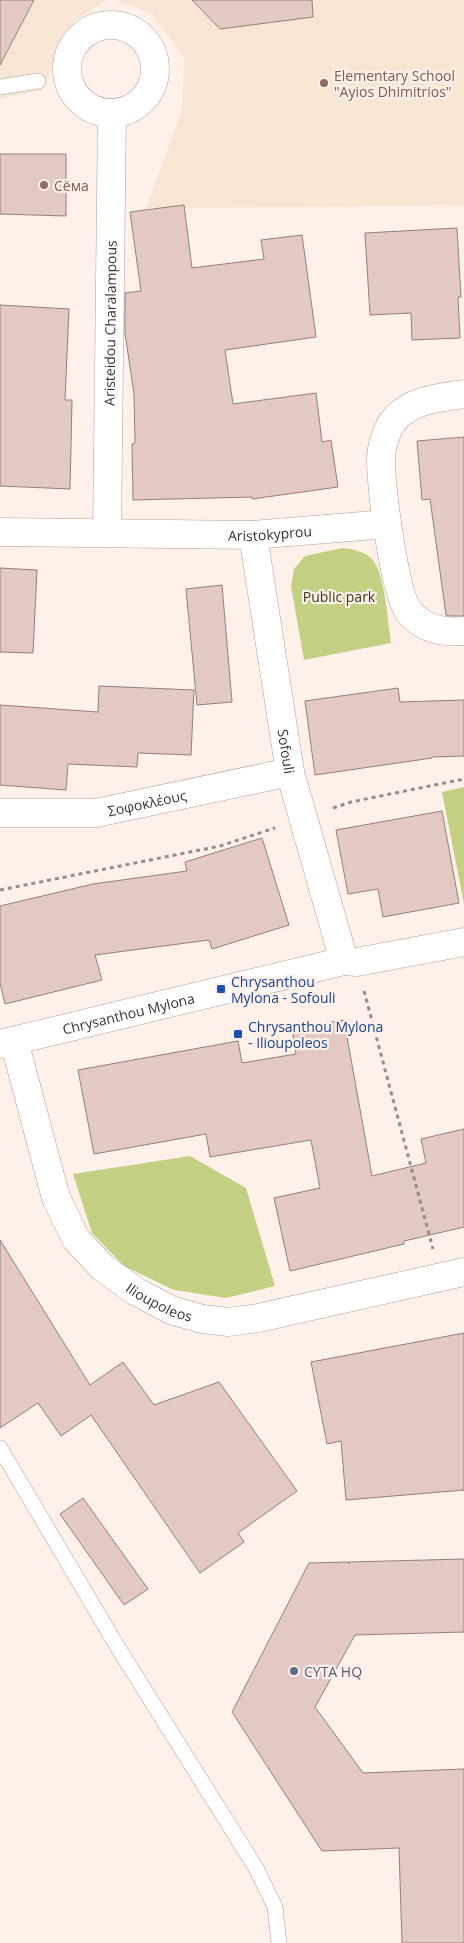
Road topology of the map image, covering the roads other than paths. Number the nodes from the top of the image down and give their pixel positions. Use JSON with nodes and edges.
{"nodes":[{"id":1,"x":38,"y":81,"type":"dead end"},
{"id":2,"x":0,"y":87,"type":"edge"},
{"id":3,"x":112,"y":113,"type":"dead end"},
{"id":4,"x":464,"y":394,"type":"edge"},
{"id":5,"x":387,"y":524,"type":"junction"},
{"id":6,"x":0,"y":532,"type":"edge"},
{"id":7,"x":106,"y":533,"type":"junction"},
{"id":8,"x":253,"y":534,"type":"junction"},
{"id":9,"x":464,"y":631,"type":"edge"},
{"id":10,"x":290,"y":772,"type":"junction"},
{"id":11,"x":0,"y":813,"type":"edge"},
{"id":12,"x":464,"y":942,"type":"edge"},
{"id":13,"x":350,"y":962,"type":"junction"},
{"id":14,"x":7,"y":1043,"type":"edge"},
{"id":15,"x":452,"y":1275,"type":"edge"},
{"id":16,"x":0,"y":1448,"type":"edge"},
{"id":17,"x":279,"y":1943,"type":"edge"}],
"edges":[{"from":1,"to":2,"type":"lane"},
{"from":3,"to":7,"type":"street","name":"Aristeidou Charalampous"},
{"from":4,"to":5,"type":"street"},
{"from":5,"to":8,"type":"street","name":"Aristokyprou"},
{"from":5,"to":9,"type":"street"},
{"from":6,"to":7,"type":"street","name":"Aristokyprou"},
{"from":7,"to":8,"type":"street","name":"Aristokyprou"},
{"from":8,"to":10,"type":"street","name":"Sofouli"},
{"from":10,"to":11,"type":"street","name":"Σοφοκλέους"},
{"from":10,"to":13,"type":"street","name":"Sofouli"},
{"from":12,"to":13,"type":"street","name":"Chrysanthou Mylona"},
{"from":13,"to":14,"type":"street","name":"Chrysanthou Mylona"},
{"from":14,"to":15,"type":"street","name":"Ilioupoleos"},
{"from":16,"to":17,"type":"lane"}]}
